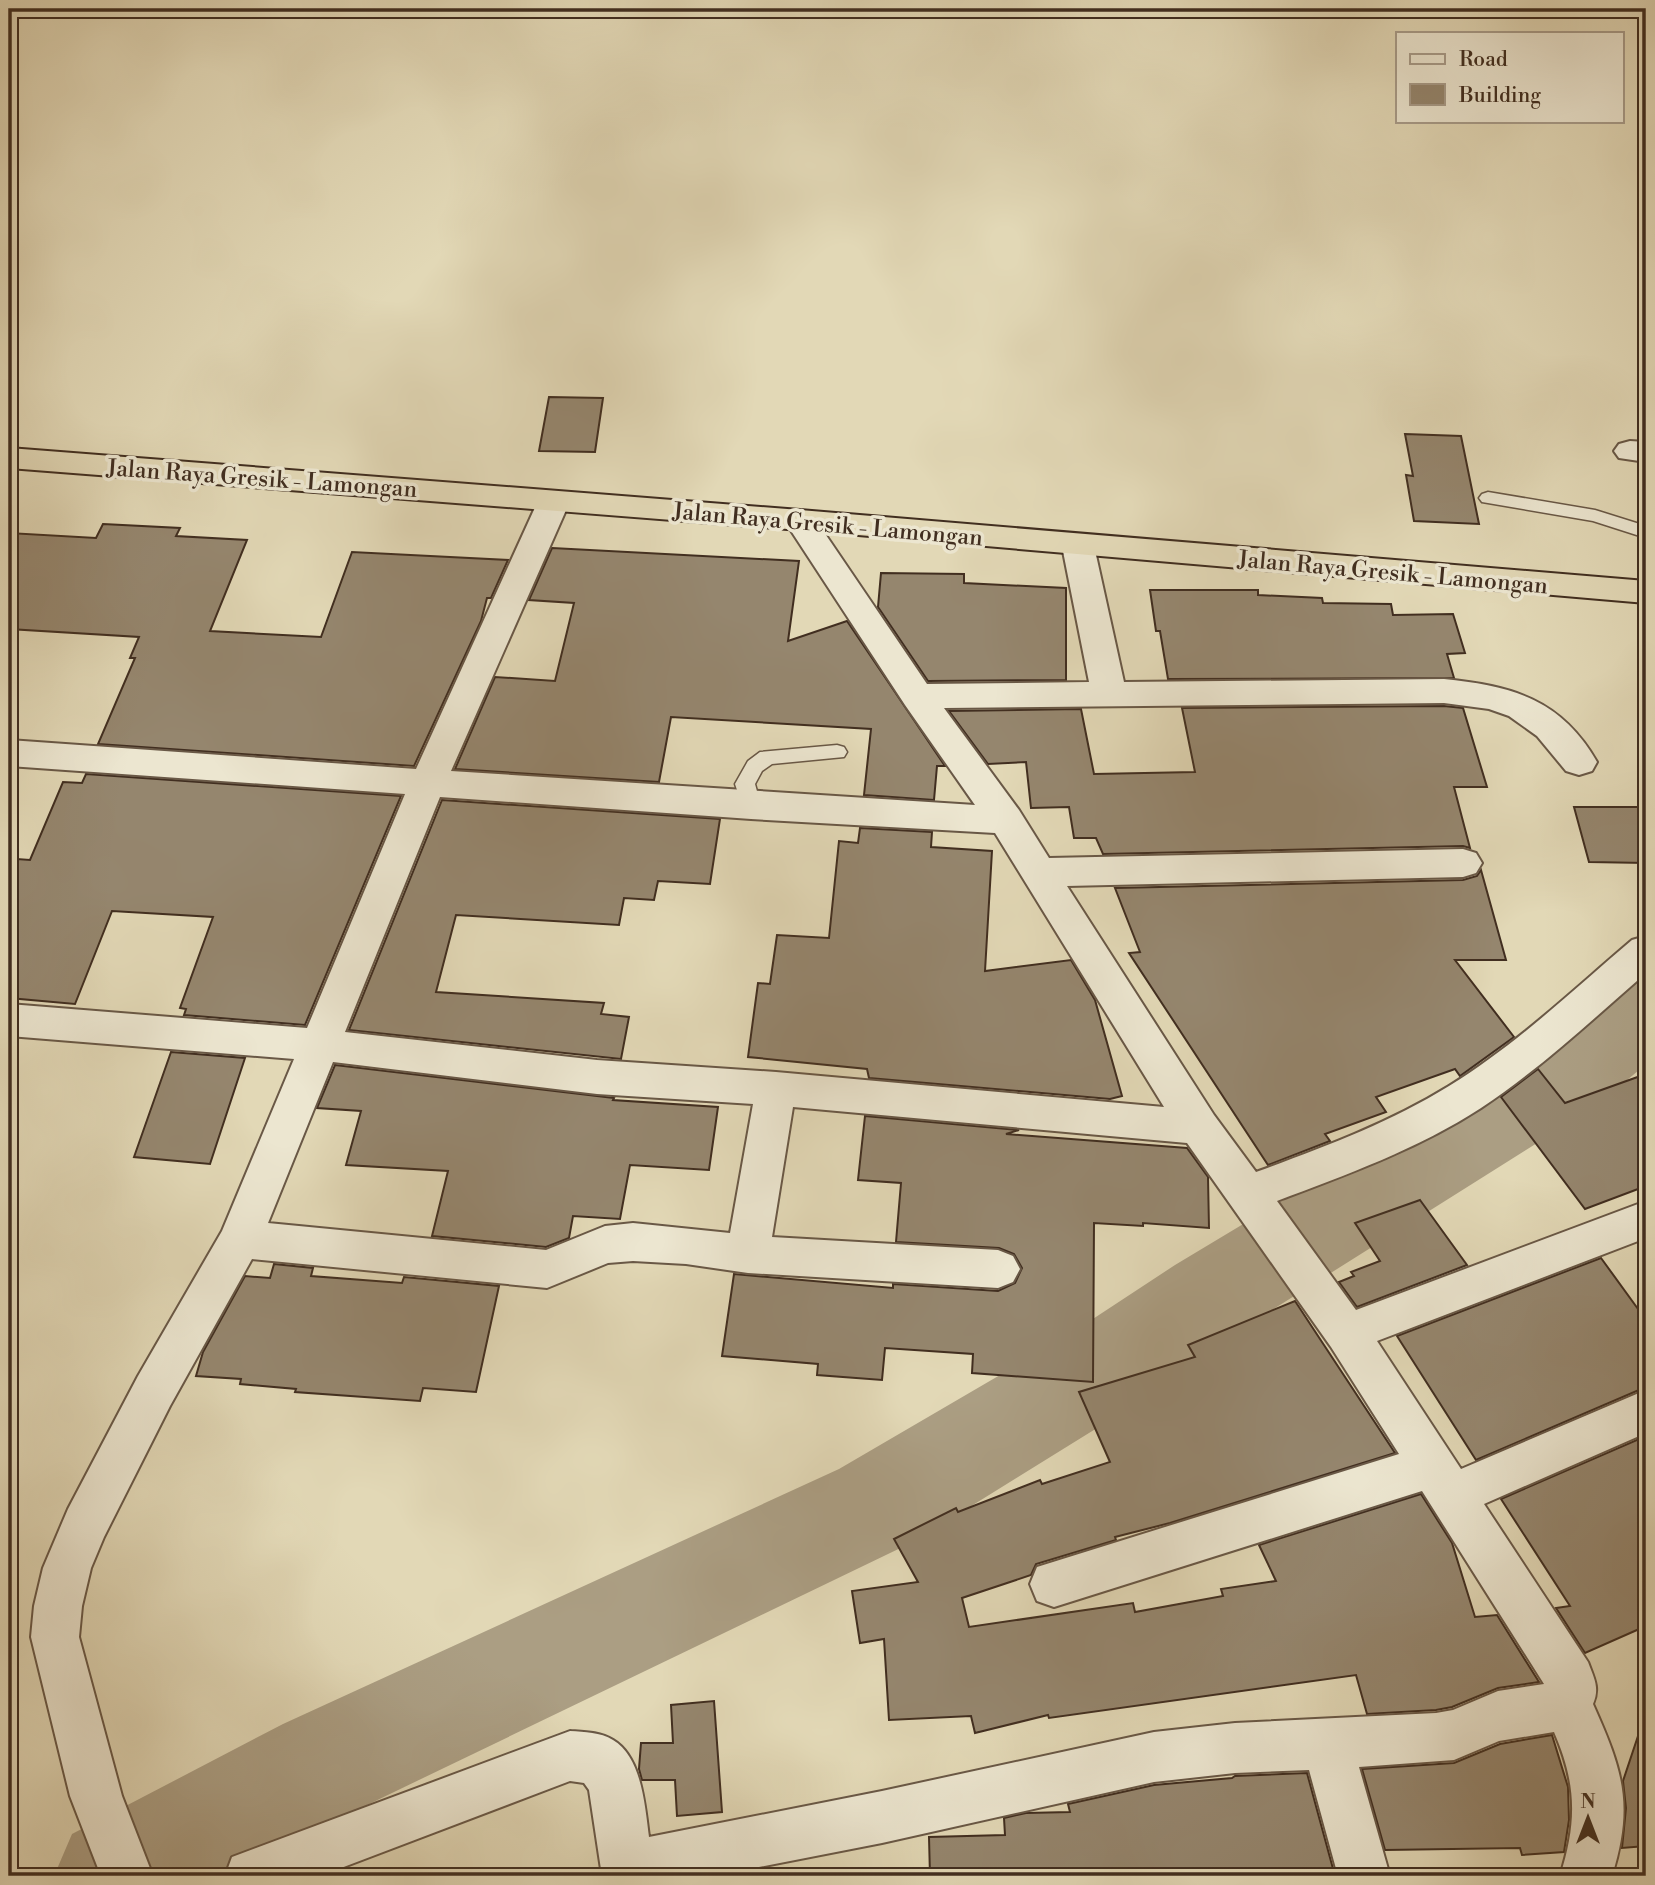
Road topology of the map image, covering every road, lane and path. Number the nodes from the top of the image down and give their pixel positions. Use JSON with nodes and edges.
{"nodes":[{"id":1,"x":9,"y":458,"type":"edge"},
{"id":2,"x":1488,"y":498,"type":"dead end"},
{"id":3,"x":554,"y":501,"type":"junction"},
{"id":4,"x":800,"y":520,"type":"junction"},
{"id":5,"x":1646,"y":533,"type":"edge"},
{"id":6,"x":1078,"y":546,"type":"junction"},
{"id":7,"x":1646,"y":592,"type":"edge"},
{"id":8,"x":1109,"y":693,"type":"junction"},
{"id":9,"x":917,"y":696,"type":"junction"},
{"id":10,"x":837,"y":752,"type":"dead end"},
{"id":11,"x":9,"y":753,"type":"edge"},
{"id":12,"x":1579,"y":762,"type":"dead end"},
{"id":13,"x":428,"y":783,"type":"junction"},
{"id":14,"x":751,"y":806,"type":"junction"},
{"id":15,"x":1006,"y":820,"type":"junction"},
{"id":16,"x":1463,"y":863,"type":"dead end"},
{"id":17,"x":1038,"y":872,"type":"junction"},
{"id":18,"x":1646,"y":951,"type":"edge"},
{"id":19,"x":9,"y":1020,"type":"edge"},
{"id":20,"x":322,"y":1045,"type":"junction"},
{"id":21,"x":776,"y":1089,"type":"junction"},
{"id":22,"x":1199,"y":1127,"type":"junction"},
{"id":23,"x":1256,"y":1206,"type":"junction"},
{"id":24,"x":1646,"y":1219,"type":"edge"},
{"id":25,"x":240,"y":1239,"type":"junction"},
{"id":26,"x":748,"y":1254,"type":"junction"},
{"id":27,"x":998,"y":1269,"type":"dead end"},
{"id":28,"x":1334,"y":1315,"type":"junction"},
{"id":29,"x":1646,"y":1411,"type":"edge"},
{"id":30,"x":1442,"y":1481,"type":"junction"},
{"id":31,"x":1054,"y":1584,"type":"dead end"},
{"id":32,"x":1567,"y":1703,"type":"junction"},
{"id":33,"x":1328,"y":1745,"type":"junction"},
{"id":34,"x":628,"y":1871,"type":"edge"},
{"id":35,"x":127,"y":1876,"type":"edge"},
{"id":36,"x":251,"y":1876,"type":"edge"},
{"id":37,"x":1364,"y":1876,"type":"edge"},
{"id":38,"x":1586,"y":1876,"type":"edge"}],
"edges":[{"from":1,"to":3,"type":"highway","name":"Jalan Raya Gresik - Lamongan"},
{"from":2,"to":5,"type":"lane"},
{"from":3,"to":4,"type":"highway","name":"Jalan Raya Gresik - Lamongan"},
{"from":3,"to":13,"type":"street"},
{"from":4,"to":6,"type":"highway","name":"Jalan Raya Gresik - Lamongan"},
{"from":4,"to":9,"type":"street"},
{"from":6,"to":7,"type":"highway","name":"Jalan Raya Gresik - Lamongan"},
{"from":6,"to":8,"type":"street"},
{"from":8,"to":9,"type":"street"},
{"from":8,"to":12,"type":"street"},
{"from":9,"to":15,"type":"street"},
{"from":10,"to":14,"type":"lane"},
{"from":11,"to":13,"type":"street"},
{"from":13,"to":14,"type":"street"},
{"from":13,"to":20,"type":"street"},
{"from":14,"to":15,"type":"street"},
{"from":15,"to":17,"type":"street"},
{"from":16,"to":17,"type":"street"},
{"from":17,"to":22,"type":"street"},
{"from":18,"to":23,"type":"street"},
{"from":19,"to":20,"type":"street"},
{"from":20,"to":21,"type":"street"},
{"from":20,"to":25,"type":"street"},
{"from":21,"to":22,"type":"street"},
{"from":21,"to":26,"type":"street"},
{"from":22,"to":23,"type":"street"},
{"from":23,"to":28,"type":"street"},
{"from":24,"to":28,"type":"street"},
{"from":25,"to":26,"type":"street"},
{"from":25,"to":35,"type":"street"},
{"from":26,"to":27,"type":"street"},
{"from":28,"to":30,"type":"street"},
{"from":29,"to":30,"type":"street"},
{"from":30,"to":31,"type":"street"},
{"from":30,"to":32,"type":"street"},
{"from":32,"to":33,"type":"street"},
{"from":32,"to":38,"type":"street"},
{"from":33,"to":34,"type":"street"},
{"from":33,"to":37,"type":"street"},
{"from":34,"to":36,"type":"street"}]}
